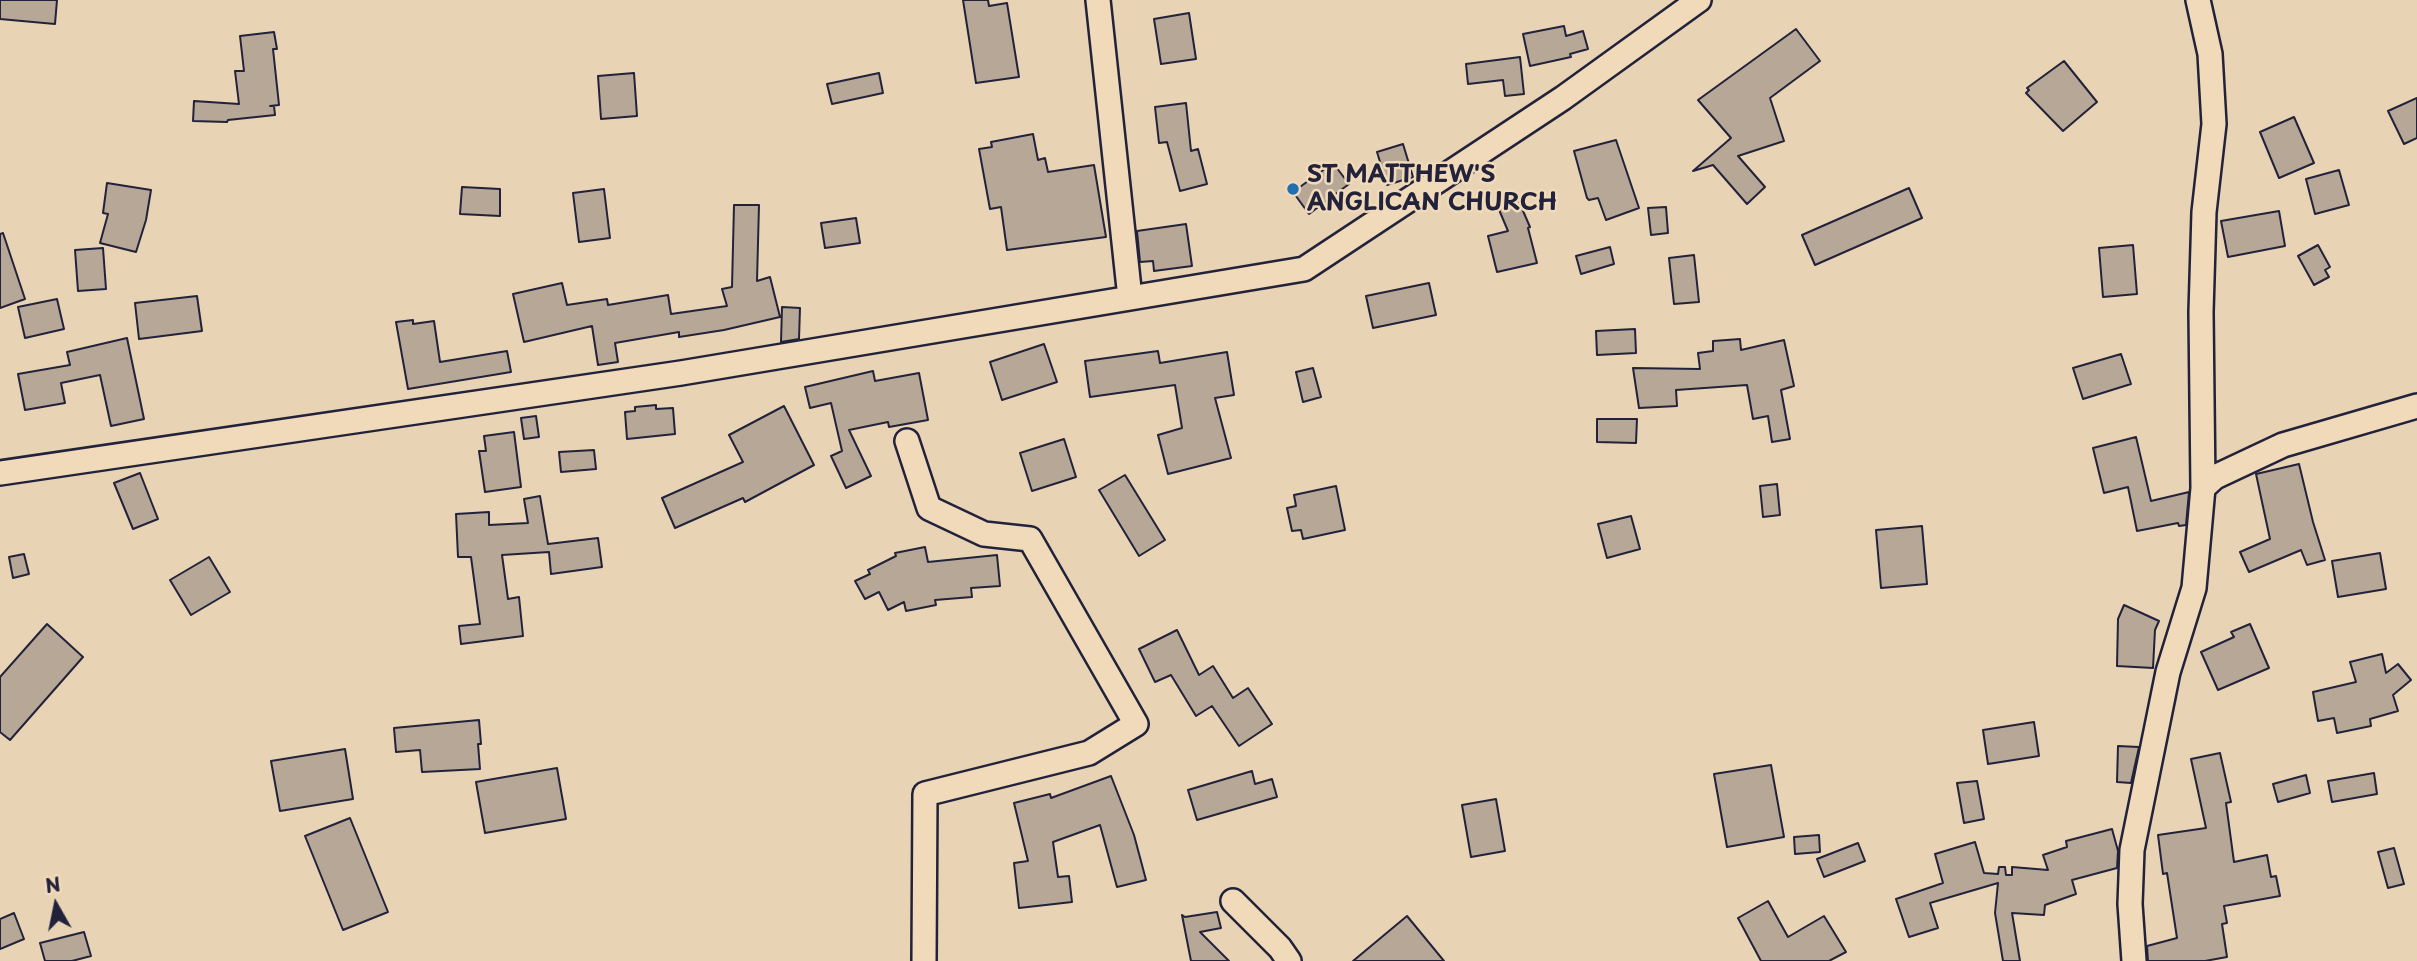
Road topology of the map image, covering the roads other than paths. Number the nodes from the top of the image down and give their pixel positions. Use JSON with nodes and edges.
{"nodes":[{"id":1,"x":1098,"y":0,"type":"edge"},
{"id":2,"x":1699,"y":0,"type":"edge"},
{"id":3,"x":2198,"y":0,"type":"edge"},
{"id":4,"x":1130,"y":298,"type":"junction"},
{"id":5,"x":2417,"y":406,"type":"edge"},
{"id":6,"x":907,"y":440,"type":"dead end"},
{"id":7,"x":0,"y":473,"type":"edge"},
{"id":8,"x":2203,"y":488,"type":"junction"},
{"id":9,"x":1233,"y":901,"type":"dead end"},
{"id":10,"x":925,"y":961,"type":"edge"},
{"id":11,"x":1289,"y":961,"type":"edge"},
{"id":12,"x":2134,"y":961,"type":"edge"}],
"edges":[{"from":1,"to":4,"type":"street"},
{"from":2,"to":4,"type":"street"},
{"from":3,"to":8,"type":"street"},
{"from":4,"to":7,"type":"street"},
{"from":5,"to":8,"type":"street"},
{"from":6,"to":10,"type":"street"},
{"from":8,"to":12,"type":"street"},
{"from":9,"to":11,"type":"street"}]}
